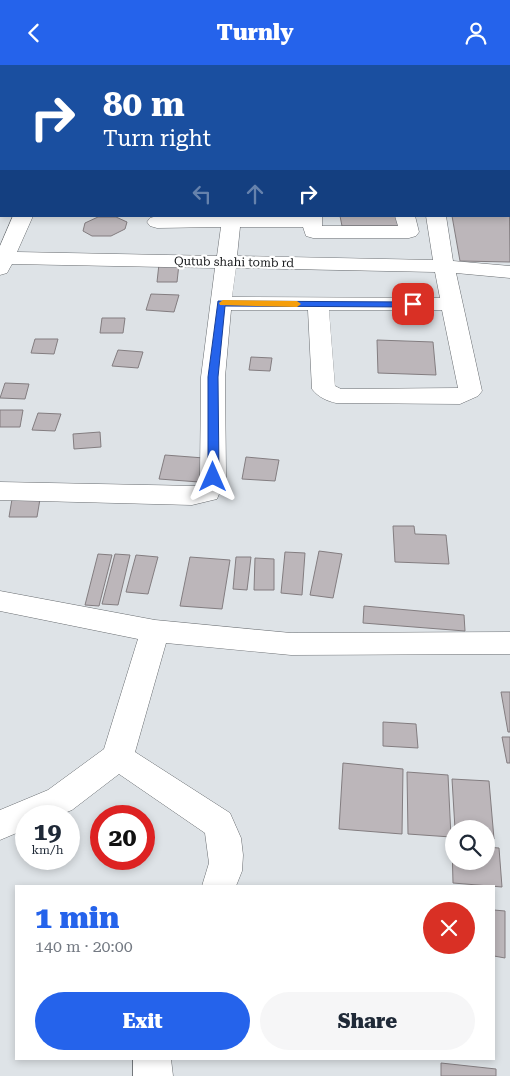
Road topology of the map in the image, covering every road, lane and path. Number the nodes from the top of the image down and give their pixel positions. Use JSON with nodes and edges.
{"nodes":[{"id":1,"x":23,"y":217,"type":"edge"},
{"id":2,"x":406,"y":217,"type":"edge"},
{"id":3,"x":423,"y":217,"type":"edge"},
{"id":4,"x":436,"y":217,"type":"edge"},
{"id":5,"x":231,"y":219,"type":"edge"},
{"id":6,"x":312,"y":219,"type":"edge"},
{"id":7,"x":157,"y":222,"type":"dead end"},
{"id":8,"x":224,"y":261,"type":"junction"},
{"id":9,"x":2,"y":264,"type":"edge"},
{"id":10,"x":435,"y":266,"type":"junction"},
{"id":11,"x":510,"y":272,"type":"edge"},
{"id":12,"x":221,"y":303,"type":"junction"},
{"id":13,"x":318,"y":304,"type":"junction"},
{"id":14,"x":451,"y":304,"type":"junction"},
{"id":15,"x":0,"y":491,"type":"edge"},
{"id":16,"x":0,"y":601,"type":"edge"},
{"id":17,"x":155,"y":631,"type":"junction"},
{"id":18,"x":510,"y":643,"type":"edge"},
{"id":19,"x":118,"y":757,"type":"junction"},
{"id":20,"x":0,"y":825,"type":"edge"},
{"id":21,"x":220,"y":885,"type":"edge"},
{"id":22,"x":152,"y":1060,"type":"edge"},
{"id":23,"x":153,"y":1076,"type":"edge"}],
"edges":[{"from":1,"to":9,"type":"street","name":"Qutub shahi tomb rd"},
{"from":2,"to":6,"type":"street"},
{"from":3,"to":10,"type":"street"},
{"from":4,"to":10,"type":"street"},
{"from":5,"to":6,"type":"street"},
{"from":5,"to":7,"type":"street"},
{"from":5,"to":8,"type":"street"},
{"from":8,"to":9,"type":"street","name":"Qutub shahi tomb rd"},
{"from":8,"to":10,"type":"street","name":"Qutub shahi tomb rd"},
{"from":8,"to":12,"type":"street"},
{"from":10,"to":11,"type":"street","name":"Qutub shahi tomb rd"},
{"from":10,"to":14,"type":"street"},
{"from":12,"to":13,"type":"street"},
{"from":12,"to":15,"type":"street"},
{"from":13,"to":14,"type":"street"},
{"from":13,"to":14,"type":"street"},
{"from":16,"to":17,"type":"street"},
{"from":17,"to":18,"type":"street"},
{"from":17,"to":19,"type":"street"},
{"from":19,"to":20,"type":"street"},
{"from":19,"to":21,"type":"street"},
{"from":22,"to":23,"type":"street"}]}
